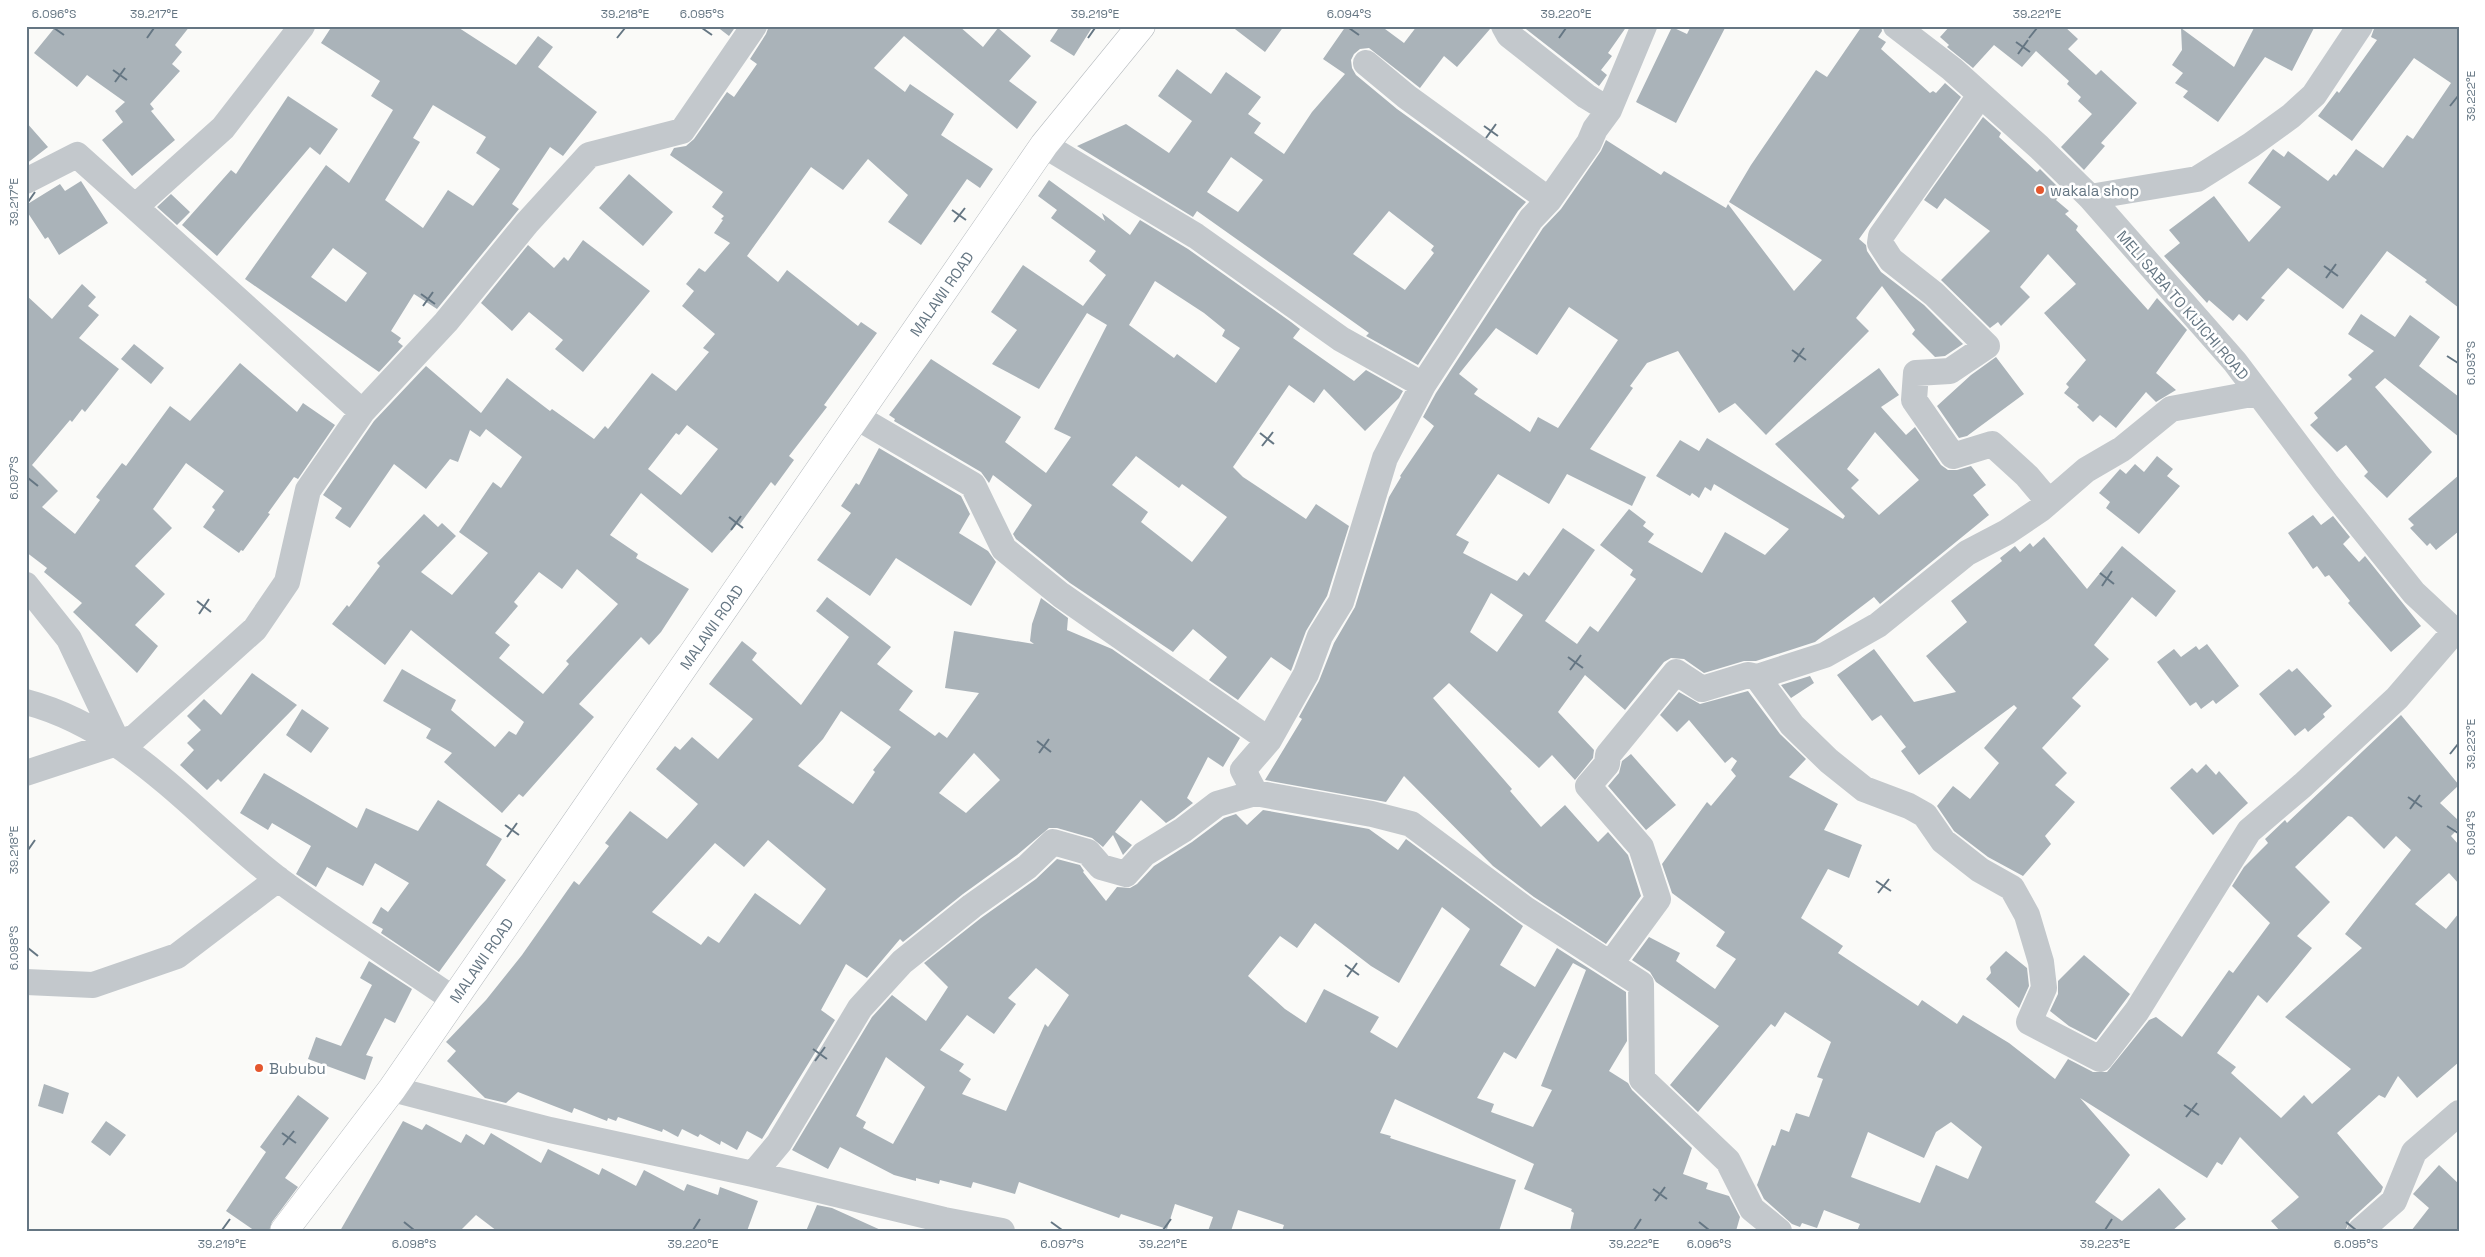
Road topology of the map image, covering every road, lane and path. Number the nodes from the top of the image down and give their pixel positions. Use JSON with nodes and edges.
{"nodes":[{"id":1,"x":302,"y":26,"type":"edge"},
{"id":2,"x":754,"y":26,"type":"edge"},
{"id":3,"x":1141,"y":26,"type":"edge"},
{"id":4,"x":1504,"y":26,"type":"edge"},
{"id":5,"x":1644,"y":26,"type":"edge"},
{"id":6,"x":1896,"y":26,"type":"edge"},
{"id":7,"x":2360,"y":26,"type":"edge"},
{"id":8,"x":1366,"y":64,"type":"dead end"},
{"id":9,"x":1983,"y":97,"type":"junction"},
{"id":10,"x":1609,"y":110,"type":"junction"},
{"id":11,"x":1044,"y":144,"type":"junction"},
{"id":12,"x":26,"y":182,"type":"edge"},
{"id":13,"x":2090,"y":197,"type":"junction"},
{"id":14,"x":1549,"y":200,"type":"junction"},
{"id":15,"x":135,"y":207,"type":"junction"},
{"id":16,"x":1423,"y":385,"type":"junction"},
{"id":17,"x":2257,"y":393,"type":"junction"},
{"id":18,"x":362,"y":412,"type":"junction"},
{"id":19,"x":855,"y":416,"type":"junction"},
{"id":20,"x":2049,"y":502,"type":"junction"},
{"id":21,"x":26,"y":585,"type":"edge"},
{"id":22,"x":2456,"y":634,"type":"edge"},
{"id":23,"x":1757,"y":678,"type":"junction"},
{"id":24,"x":26,"y":702,"type":"edge"},
{"id":25,"x":1269,"y":740,"type":"junction"},
{"id":26,"x":118,"y":743,"type":"junction"},
{"id":27,"x":26,"y":773,"type":"edge"},
{"id":28,"x":1255,"y":793,"type":"junction"},
{"id":29,"x":278,"y":878,"type":"junction"},
{"id":30,"x":1611,"y":963,"type":"junction"},
{"id":31,"x":26,"y":982,"type":"edge"},
{"id":32,"x":453,"y":999,"type":"junction"},
{"id":33,"x":392,"y":1089,"type":"junction"},
{"id":34,"x":2459,"y":1112,"type":"edge"},
{"id":35,"x":753,"y":1174,"type":"junction"},
{"id":36,"x":284,"y":1231,"type":"edge"},
{"id":37,"x":1002,"y":1231,"type":"edge"},
{"id":38,"x":1779,"y":1231,"type":"edge"},
{"id":39,"x":2360,"y":1231,"type":"edge"}],
"edges":[{"from":1,"to":15,"type":"street"},
{"from":2,"to":18,"type":"street"},
{"from":3,"to":11,"type":"main road","name":"MALAWI ROAD"},
{"from":4,"to":10,"type":"street"},
{"from":5,"to":10,"type":"street"},
{"from":6,"to":9,"type":"street","name":"MELI SABA TO KIJICHI ROAD"},
{"from":7,"to":13,"type":"street"},
{"from":8,"to":14,"type":"street"},
{"from":9,"to":13,"type":"street","name":"MELI SABA TO KIJICHI ROAD"},
{"from":9,"to":20,"type":"street"},
{"from":10,"to":14,"type":"street"},
{"from":11,"to":16,"type":"street"},
{"from":11,"to":19,"type":"main road","name":"MALAWI ROAD"},
{"from":12,"to":15,"type":"street"},
{"from":13,"to":17,"type":"street","name":"MELI SABA TO KIJICHI ROAD"},
{"from":14,"to":16,"type":"street"},
{"from":15,"to":18,"type":"street"},
{"from":16,"to":25,"type":"street"},
{"from":17,"to":20,"type":"street"},
{"from":17,"to":22,"type":"street","name":"MELI SABA TO KIJICHI ROAD"},
{"from":18,"to":26,"type":"street"},
{"from":19,"to":25,"type":"street"},
{"from":19,"to":32,"type":"main road","name":"MALAWI ROAD"},
{"from":20,"to":23,"type":"street"},
{"from":21,"to":26,"type":"street"},
{"from":22,"to":23,"type":"street"},
{"from":23,"to":30,"type":"street"},
{"from":24,"to":26,"type":"street"},
{"from":25,"to":28,"type":"street"},
{"from":26,"to":27,"type":"street"},
{"from":26,"to":29,"type":"street"},
{"from":28,"to":30,"type":"street"},
{"from":28,"to":35,"type":"street"},
{"from":29,"to":31,"type":"street"},
{"from":29,"to":32,"type":"street"},
{"from":30,"to":38,"type":"street"},
{"from":32,"to":33,"type":"main road","name":"MALAWI ROAD"},
{"from":33,"to":35,"type":"street"},
{"from":33,"to":36,"type":"main road","name":"MALAWI ROAD"},
{"from":34,"to":39,"type":"street"},
{"from":35,"to":37,"type":"street"}]}
